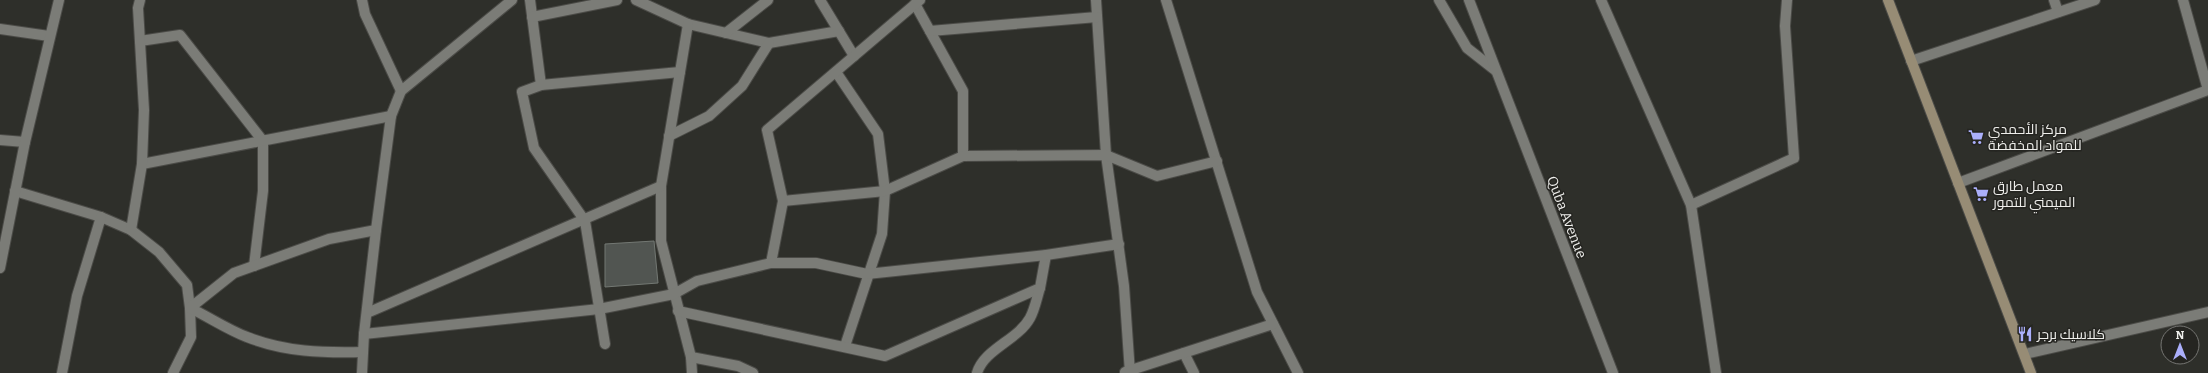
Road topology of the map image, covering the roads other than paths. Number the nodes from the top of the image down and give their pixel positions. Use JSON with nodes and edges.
{"nodes":[{"id":1,"x":59,"y":0,"type":"edge"},
{"id":2,"x":140,"y":0,"type":"edge"},
{"id":3,"x":362,"y":0,"type":"edge"},
{"id":4,"x":512,"y":0,"type":"edge"},
{"id":5,"x":530,"y":0,"type":"edge"},
{"id":6,"x":617,"y":0,"type":"edge"},
{"id":7,"x":636,"y":0,"type":"edge"},
{"id":8,"x":768,"y":0,"type":"edge"},
{"id":9,"x":820,"y":0,"type":"edge"},
{"id":10,"x":1096,"y":0,"type":"edge"},
{"id":11,"x":1166,"y":0,"type":"edge"},
{"id":12,"x":1439,"y":0,"type":"edge"},
{"id":13,"x":1469,"y":0,"type":"edge"},
{"id":14,"x":1601,"y":0,"type":"edge"},
{"id":15,"x":1787,"y":0,"type":"edge"},
{"id":16,"x":1888,"y":0,"type":"edge"},
{"id":17,"x":2054,"y":0,"type":"edge"},
{"id":18,"x":2095,"y":0,"type":"edge"},
{"id":19,"x":2183,"y":0,"type":"edge"},
{"id":20,"x":918,"y":2,"type":"edge"},
{"id":21,"x":2058,"y":12,"type":"junction"},
{"id":22,"x":532,"y":17,"type":"junction"},
{"id":23,"x":1097,"y":17,"type":"junction"},
{"id":24,"x":688,"y":24,"type":"junction"},
{"id":25,"x":0,"y":29,"type":"edge"},
{"id":26,"x":839,"y":31,"type":"junction"},
{"id":27,"x":930,"y":31,"type":"junction"},
{"id":28,"x":726,"y":33,"type":"junction"},
{"id":29,"x":49,"y":36,"type":"junction"},
{"id":30,"x":140,"y":41,"type":"junction"},
{"id":31,"x":768,"y":43,"type":"junction"},
{"id":32,"x":854,"y":56,"type":"junction"},
{"id":33,"x":1910,"y":61,"type":"junction"},
{"id":34,"x":1495,"y":70,"type":"junction"},
{"id":35,"x":680,"y":72,"type":"junction"},
{"id":36,"x":836,"y":72,"type":"junction"},
{"id":37,"x":540,"y":85,"type":"junction"},
{"id":38,"x":2208,"y":90,"type":"edge"},
{"id":39,"x":401,"y":91,"type":"junction"},
{"id":40,"x":391,"y":116,"type":"junction"},
{"id":41,"x":669,"y":136,"type":"junction"},
{"id":42,"x":0,"y":140,"type":"edge"},
{"id":43,"x":263,"y":141,"type":"junction"},
{"id":44,"x":25,"y":142,"type":"junction"},
{"id":45,"x":1106,"y":155,"type":"junction"},
{"id":46,"x":963,"y":156,"type":"junction"},
{"id":47,"x":1217,"y":161,"type":"junction"},
{"id":48,"x":142,"y":164,"type":"junction"},
{"id":49,"x":1958,"y":183,"type":"junction"},
{"id":50,"x":661,"y":186,"type":"junction"},
{"id":51,"x":885,"y":191,"type":"junction"},
{"id":52,"x":15,"y":192,"type":"junction"},
{"id":53,"x":783,"y":201,"type":"junction"},
{"id":54,"x":1691,"y":205,"type":"junction"},
{"id":55,"x":101,"y":216,"type":"junction"},
{"id":56,"x":586,"y":221,"type":"junction"},
{"id":57,"x":131,"y":230,"type":"junction"},
{"id":58,"x":376,"y":230,"type":"junction"},
{"id":59,"x":1119,"y":244,"type":"junction"},
{"id":60,"x":2,"y":254,"type":"edge"},
{"id":61,"x":1046,"y":255,"type":"junction"},
{"id":62,"x":771,"y":263,"type":"junction"},
{"id":63,"x":254,"y":266,"type":"junction"},
{"id":64,"x":0,"y":268,"type":"edge"},
{"id":65,"x":867,"y":274,"type":"junction"},
{"id":66,"x":1040,"y":288,"type":"junction"},
{"id":67,"x":674,"y":294,"type":"junction"},
{"id":68,"x":190,"y":308,"type":"junction"},
{"id":69,"x":599,"y":309,"type":"junction"},
{"id":70,"x":678,"y":311,"type":"junction"},
{"id":71,"x":2208,"y":312,"type":"edge"},
{"id":72,"x":367,"y":314,"type":"junction"},
{"id":73,"x":1273,"y":324,"type":"junction"},
{"id":74,"x":364,"y":334,"type":"junction"},
{"id":75,"x":605,"y":344,"type":"dead end"},
{"id":76,"x":845,"y":346,"type":"junction"},
{"id":77,"x":363,"y":352,"type":"junction"},
{"id":78,"x":1184,"y":353,"type":"junction"},
{"id":79,"x":2025,"y":354,"type":"junction"},
{"id":80,"x":691,"y":357,"type":"junction"},
{"id":81,"x":1127,"y":372,"type":"edge"},
{"id":82,"x":62,"y":373,"type":"edge"},
{"id":83,"x":173,"y":373,"type":"edge"},
{"id":84,"x":362,"y":373,"type":"edge"},
{"id":85,"x":692,"y":373,"type":"edge"},
{"id":86,"x":753,"y":373,"type":"edge"},
{"id":87,"x":977,"y":373,"type":"edge"},
{"id":88,"x":1194,"y":373,"type":"edge"},
{"id":89,"x":1298,"y":373,"type":"edge"},
{"id":90,"x":1613,"y":373,"type":"edge"},
{"id":91,"x":1716,"y":373,"type":"edge"},
{"id":92,"x":2031,"y":373,"type":"edge"}],
"edges":[{"from":1,"to":29,"type":"street"},
{"from":2,"to":30,"type":"street"},
{"from":3,"to":39,"type":"street"},
{"from":4,"to":39,"type":"street"},
{"from":5,"to":22,"type":"street"},
{"from":6,"to":22,"type":"street"},
{"from":7,"to":24,"type":"street"},
{"from":8,"to":28,"type":"street"},
{"from":9,"to":26,"type":"street"},
{"from":10,"to":23,"type":"street"},
{"from":11,"to":47,"type":"street"},
{"from":12,"to":34,"type":"street"},
{"from":13,"to":34,"type":"street","name":"Quba Avenue"},
{"from":14,"to":54,"type":"street"},
{"from":15,"to":54,"type":"street"},
{"from":16,"to":33,"type":"main road"},
{"from":17,"to":21,"type":"street"},
{"from":18,"to":21,"type":"street"},
{"from":19,"to":38,"type":"street"},
{"from":20,"to":27,"type":"street"},
{"from":20,"to":32,"type":"street"},
{"from":21,"to":33,"type":"street"},
{"from":22,"to":37,"type":"street"},
{"from":23,"to":27,"type":"street"},
{"from":23,"to":45,"type":"street"},
{"from":24,"to":28,"type":"street"},
{"from":24,"to":35,"type":"street"},
{"from":25,"to":29,"type":"street"},
{"from":26,"to":31,"type":"street"},
{"from":26,"to":32,"type":"street"},
{"from":27,"to":46,"type":"street"},
{"from":28,"to":31,"type":"street"},
{"from":29,"to":44,"type":"street"},
{"from":30,"to":43,"type":"street"},
{"from":30,"to":48,"type":"street"},
{"from":31,"to":41,"type":"street"},
{"from":32,"to":36,"type":"street"},
{"from":33,"to":49,"type":"main road"},
{"from":34,"to":90,"type":"street","name":"Quba Avenue"},
{"from":35,"to":37,"type":"street"},
{"from":35,"to":41,"type":"street"},
{"from":36,"to":51,"type":"street"},
{"from":36,"to":53,"type":"street"},
{"from":37,"to":56,"type":"street"},
{"from":38,"to":49,"type":"street"},
{"from":39,"to":40,"type":"street"},
{"from":40,"to":43,"type":"street"},
{"from":40,"to":58,"type":"street"},
{"from":41,"to":50,"type":"street"},
{"from":42,"to":44,"type":"street"},
{"from":43,"to":48,"type":"street"},
{"from":43,"to":63,"type":"street"},
{"from":44,"to":52,"type":"street"},
{"from":45,"to":46,"type":"street"},
{"from":45,"to":47,"type":"street"},
{"from":45,"to":59,"type":"street"},
{"from":46,"to":51,"type":"street"},
{"from":47,"to":73,"type":"street"},
{"from":48,"to":57,"type":"street"},
{"from":49,"to":79,"type":"main road"},
{"from":50,"to":56,"type":"street"},
{"from":50,"to":67,"type":"street"},
{"from":51,"to":53,"type":"street"},
{"from":51,"to":65,"type":"street"},
{"from":52,"to":55,"type":"street"},
{"from":52,"to":60,"type":"street"},
{"from":53,"to":62,"type":"street"},
{"from":54,"to":91,"type":"street"},
{"from":55,"to":57,"type":"street"},
{"from":55,"to":82,"type":"street"},
{"from":56,"to":69,"type":"street"},
{"from":56,"to":72,"type":"street"},
{"from":57,"to":68,"type":"street"},
{"from":58,"to":63,"type":"street"},
{"from":58,"to":72,"type":"street"},
{"from":59,"to":61,"type":"street"},
{"from":59,"to":81,"type":"street"},
{"from":60,"to":64,"type":"street"},
{"from":61,"to":65,"type":"street"},
{"from":61,"to":66,"type":"street"},
{"from":62,"to":65,"type":"street"},
{"from":62,"to":67,"type":"street"},
{"from":63,"to":68,"type":"street"},
{"from":65,"to":76,"type":"street"},
{"from":66,"to":76,"type":"street"},
{"from":66,"to":87,"type":"street"},
{"from":67,"to":69,"type":"street"},
{"from":67,"to":70,"type":"street"},
{"from":68,"to":77,"type":"street"},
{"from":68,"to":83,"type":"street"},
{"from":69,"to":74,"type":"street"},
{"from":69,"to":75,"type":"street"},
{"from":70,"to":76,"type":"street"},
{"from":70,"to":80,"type":"street"},
{"from":71,"to":79,"type":"street"},
{"from":72,"to":74,"type":"street"},
{"from":73,"to":78,"type":"street"},
{"from":73,"to":89,"type":"street"},
{"from":74,"to":77,"type":"street"},
{"from":77,"to":84,"type":"street"},
{"from":78,"to":81,"type":"street"},
{"from":78,"to":88,"type":"street"},
{"from":79,"to":92,"type":"main road"},
{"from":80,"to":85,"type":"street"},
{"from":80,"to":86,"type":"street"}]}
